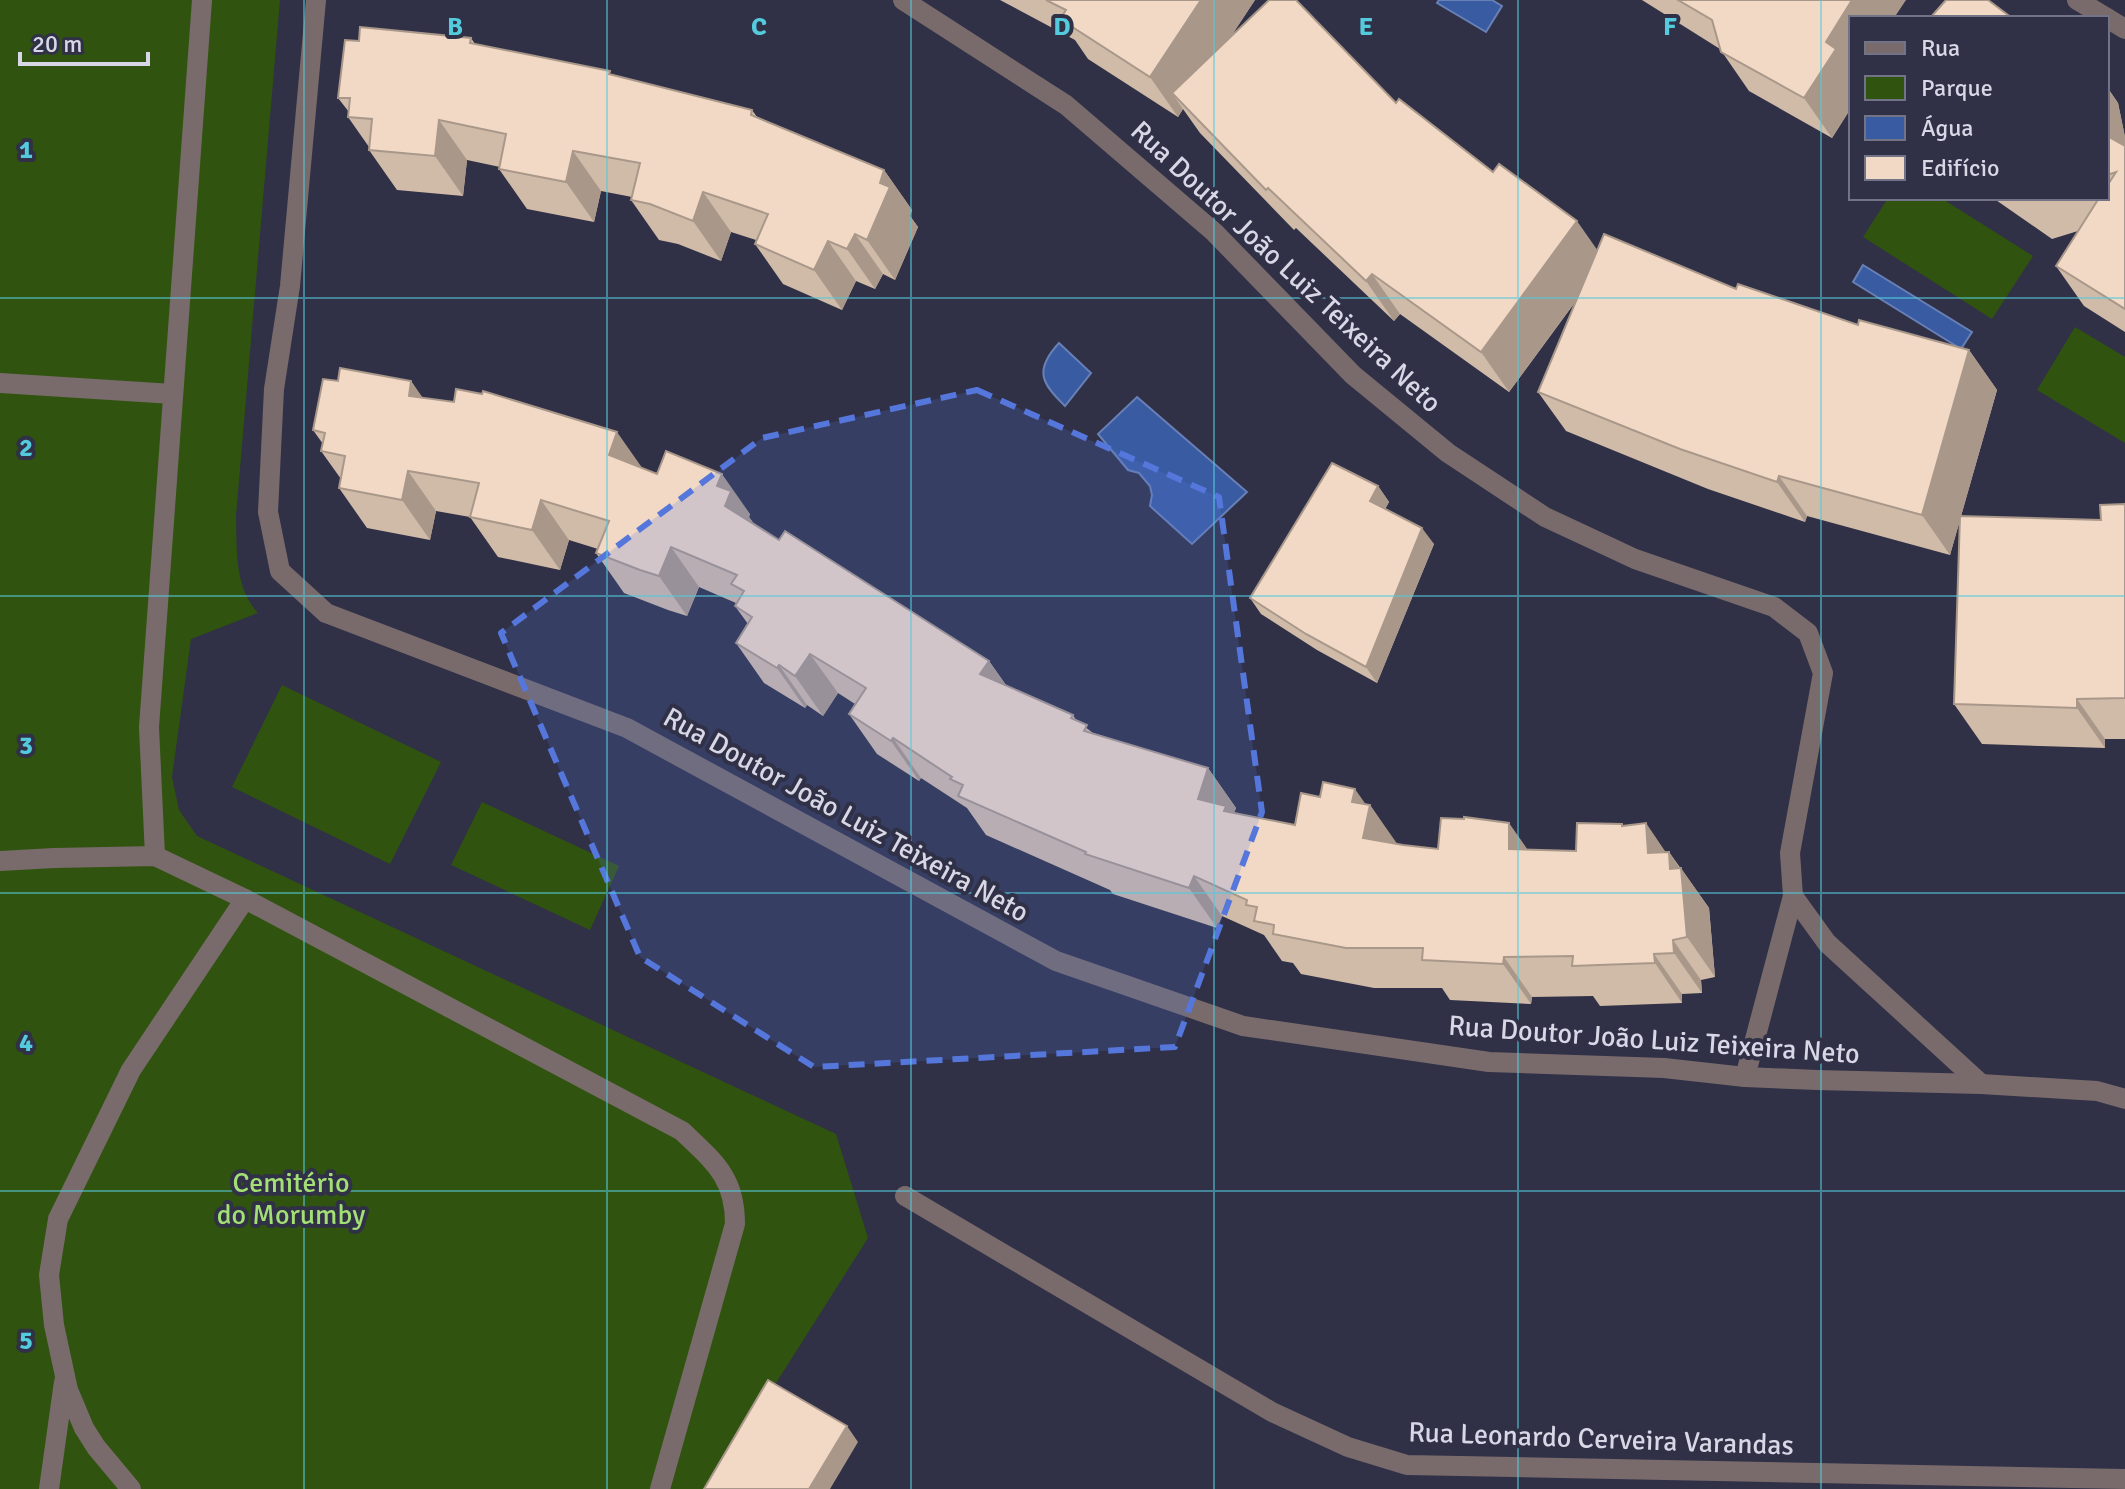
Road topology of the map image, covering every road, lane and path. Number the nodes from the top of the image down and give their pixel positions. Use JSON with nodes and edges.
{"nodes":[{"id":1,"x":202,"y":0,"type":"edge"},
{"id":2,"x":316,"y":0,"type":"edge"},
{"id":3,"x":903,"y":0,"type":"edge"},
{"id":4,"x":2077,"y":0,"type":"edge"},
{"id":5,"x":2104,"y":16,"type":"edge"},
{"id":6,"x":0,"y":383,"type":"edge"},
{"id":7,"x":173,"y":394,"type":"junction"},
{"id":8,"x":155,"y":856,"type":"junction"},
{"id":9,"x":0,"y":861,"type":"edge"},
{"id":10,"x":1793,"y":896,"type":"junction"},
{"id":11,"x":245,"y":899,"type":"junction"},
{"id":12,"x":1745,"y":1077,"type":"junction"},
{"id":13,"x":1981,"y":1084,"type":"junction"},
{"id":14,"x":2125,"y":1099,"type":"edge"},
{"id":15,"x":905,"y":1196,"type":"dead end"},
{"id":16,"x":65,"y":1375,"type":"junction"},
{"id":17,"x":2125,"y":1479,"type":"edge"},
{"id":18,"x":49,"y":1489,"type":"edge"},
{"id":19,"x":131,"y":1489,"type":"edge"},
{"id":20,"x":660,"y":1489,"type":"edge"}],
"edges":[{"from":1,"to":7,"type":"street"},
{"from":2,"to":12,"type":"street","name":"Rua Doutor João Luiz Teixeira Neto"},
{"from":3,"to":10,"type":"street","name":"Rua Doutor João Luiz Teixeira Neto"},
{"from":4,"to":5,"type":"street"},
{"from":6,"to":7,"type":"street"},
{"from":7,"to":8,"type":"street"},
{"from":8,"to":9,"type":"street"},
{"from":8,"to":11,"type":"street"},
{"from":10,"to":12,"type":"street"},
{"from":10,"to":13,"type":"street"},
{"from":11,"to":16,"type":"street"},
{"from":11,"to":20,"type":"street"},
{"from":12,"to":13,"type":"street","name":"Rua Doutor João Luiz Teixeira Neto"},
{"from":13,"to":14,"type":"street","name":"Rua Doutor João Luiz Teixeira Neto"},
{"from":15,"to":17,"type":"street","name":"Rua Leonardo Cerveira Varandas"},
{"from":16,"to":18,"type":"street"},
{"from":16,"to":19,"type":"street"}]}
